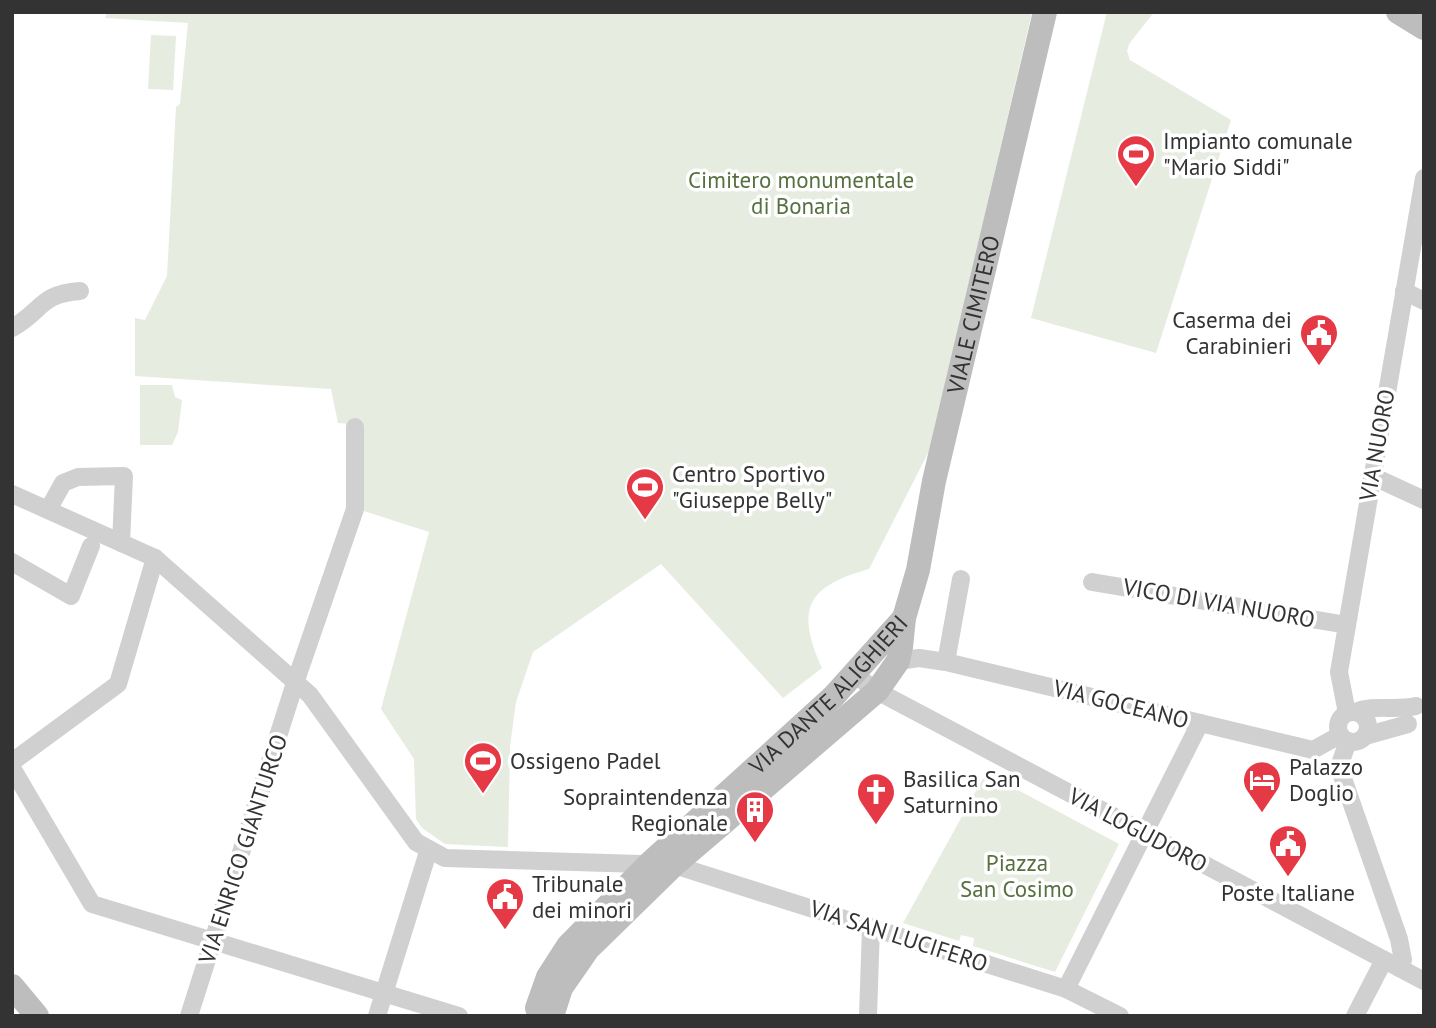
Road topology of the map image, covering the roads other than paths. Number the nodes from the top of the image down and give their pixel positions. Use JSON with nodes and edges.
{"nodes":[{"id":1,"x":1045,"y":12,"type":"edge"},
{"id":2,"x":1398,"y":12,"type":"edge"},
{"id":3,"x":1424,"y":28,"type":"edge"},
{"id":4,"x":1424,"y":178,"type":"edge"},
{"id":5,"x":79,"y":291,"type":"dead end"},
{"id":6,"x":1404,"y":291,"type":"junction"},
{"id":7,"x":1424,"y":301,"type":"edge"},
{"id":8,"x":12,"y":328,"type":"edge"},
{"id":9,"x":355,"y":427,"type":"dead end"},
{"id":10,"x":1372,"y":476,"type":"junction"},
{"id":11,"x":12,"y":494,"type":"edge"},
{"id":12,"x":1424,"y":500,"type":"edge"},
{"id":13,"x":48,"y":510,"type":"junction"},
{"id":14,"x":121,"y":543,"type":"junction"},
{"id":15,"x":91,"y":546,"type":"dead end"},
{"id":16,"x":155,"y":558,"type":"junction"},
{"id":17,"x":12,"y":562,"type":"edge"},
{"id":18,"x":961,"y":579,"type":"dead end"},
{"id":19,"x":1092,"y":582,"type":"dead end"},
{"id":20,"x":904,"y":618,"type":"junction"},
{"id":21,"x":1347,"y":625,"type":"junction"},
{"id":22,"x":898,"y":661,"type":"junction"},
{"id":23,"x":946,"y":662,"type":"junction"},
{"id":24,"x":855,"y":675,"type":"junction"},
{"id":25,"x":295,"y":682,"type":"junction"},
{"id":26,"x":877,"y":691,"type":"junction"},
{"id":27,"x":1420,"y":698,"type":"edge"},
{"id":28,"x":1351,"y":713,"type":"junction"},
{"id":29,"x":1200,"y":723,"type":"junction"},
{"id":30,"x":1416,"y":727,"type":"edge"},
{"id":31,"x":1351,"y":738,"type":"junction"},
{"id":32,"x":12,"y":762,"type":"edge"},
{"id":33,"x":12,"y":768,"type":"edge"},
{"id":34,"x":428,"y":852,"type":"junction"},
{"id":35,"x":649,"y":864,"type":"junction"},
{"id":36,"x":674,"y":865,"type":"junction"},
{"id":37,"x":871,"y":927,"type":"junction"},
{"id":38,"x":214,"y":944,"type":"junction"},
{"id":39,"x":1391,"y":964,"type":"junction"},
{"id":40,"x":1424,"y":981,"type":"edge"},
{"id":41,"x":12,"y":986,"type":"edge"},
{"id":42,"x":1066,"y":989,"type":"junction"},
{"id":43,"x":384,"y":993,"type":"junction"},
{"id":44,"x":36,"y":1015,"type":"edge"},
{"id":45,"x":189,"y":1016,"type":"edge"},
{"id":46,"x":377,"y":1016,"type":"edge"},
{"id":47,"x":459,"y":1016,"type":"edge"},
{"id":48,"x":535,"y":1016,"type":"edge"},
{"id":49,"x":552,"y":1016,"type":"edge"},
{"id":50,"x":868,"y":1016,"type":"edge"},
{"id":51,"x":1120,"y":1016,"type":"edge"},
{"id":52,"x":1355,"y":1016,"type":"edge"}],
"edges":[{"from":1,"to":20,"type":"main road","name":"VIALE CIMITERO"},
{"from":2,"to":3,"type":"main road"},
{"from":4,"to":6,"type":"street","name":"VIA NUORO"},
{"from":5,"to":8,"type":"street"},
{"from":6,"to":7,"type":"street"},
{"from":6,"to":10,"type":"street","name":"VIA NUORO"},
{"from":9,"to":25,"type":"street","name":"VIA ENRICO GIANTURCO"},
{"from":10,"to":12,"type":"street"},
{"from":10,"to":21,"type":"street","name":"VIA NUORO"},
{"from":11,"to":13,"type":"street"},
{"from":13,"to":14,"type":"street"},
{"from":13,"to":14,"type":"street"},
{"from":14,"to":16,"type":"street"},
{"from":15,"to":17,"type":"street"},
{"from":16,"to":25,"type":"street"},
{"from":16,"to":32,"type":"street"},
{"from":18,"to":23,"type":"street"},
{"from":19,"to":21,"type":"street","name":"VICO DI VIA NUORO"},
{"from":20,"to":22,"type":"main road","name":"VIA DANTE ALIGHIERI"},
{"from":20,"to":24,"type":"main road","name":"VIA DANTE ALIGHIERI"},
{"from":21,"to":28,"type":"street","name":"VIA NUORO"},
{"from":22,"to":23,"type":"street","name":"VIA GOCEANO"},
{"from":22,"to":26,"type":"main road","name":"VIA DANTE ALIGHIERI"},
{"from":23,"to":29,"type":"street","name":"VIA GOCEANO"},
{"from":24,"to":26,"type":"street","name":"VIA LOGUDORO"},
{"from":24,"to":35,"type":"main road","name":"VIA DANTE ALIGHIERI"},
{"from":25,"to":34,"type":"street"},
{"from":25,"to":38,"type":"street","name":"VIA ENRICO GIANTURCO"},
{"from":26,"to":36,"type":"main road","name":"VIA DANTE ALIGHIERI"},
{"from":26,"to":39,"type":"street","name":"VIA LOGUDORO"},
{"from":27,"to":28,"type":"street"},
{"from":27,"to":30,"type":"street"},
{"from":28,"to":31,"type":"street"},
{"from":28,"to":31,"type":"street","name":"VIA NUORO"},
{"from":29,"to":31,"type":"street","name":"VIA GOCEANO"},
{"from":29,"to":42,"type":"street"},
{"from":30,"to":31,"type":"street","name":"VIA GOCEANO"},
{"from":31,"to":39,"type":"street"},
{"from":33,"to":38,"type":"street"},
{"from":34,"to":35,"type":"street","name":"VIA SAN LUCIFERO"},
{"from":34,"to":43,"type":"street"},
{"from":35,"to":36,"type":"street","name":"VIA SAN LUCIFERO"},
{"from":35,"to":48,"type":"main road","name":"VIA DANTE ALIGHIERI"},
{"from":36,"to":37,"type":"street","name":"VIA SAN LUCIFERO"},
{"from":36,"to":49,"type":"main road","name":"VIA DANTE ALIGHIERI"},
{"from":37,"to":42,"type":"street","name":"VIA SAN LUCIFERO"},
{"from":37,"to":50,"type":"street"},
{"from":38,"to":43,"type":"street"},
{"from":38,"to":45,"type":"street","name":"VIA ENRICO GIANTURCO"},
{"from":39,"to":40,"type":"street","name":"VIA LOGUDORO"},
{"from":39,"to":52,"type":"street"},
{"from":41,"to":44,"type":"main road"},
{"from":42,"to":51,"type":"street","name":"VIA SAN LUCIFERO"},
{"from":43,"to":46,"type":"street"},
{"from":43,"to":47,"type":"street"}]}
